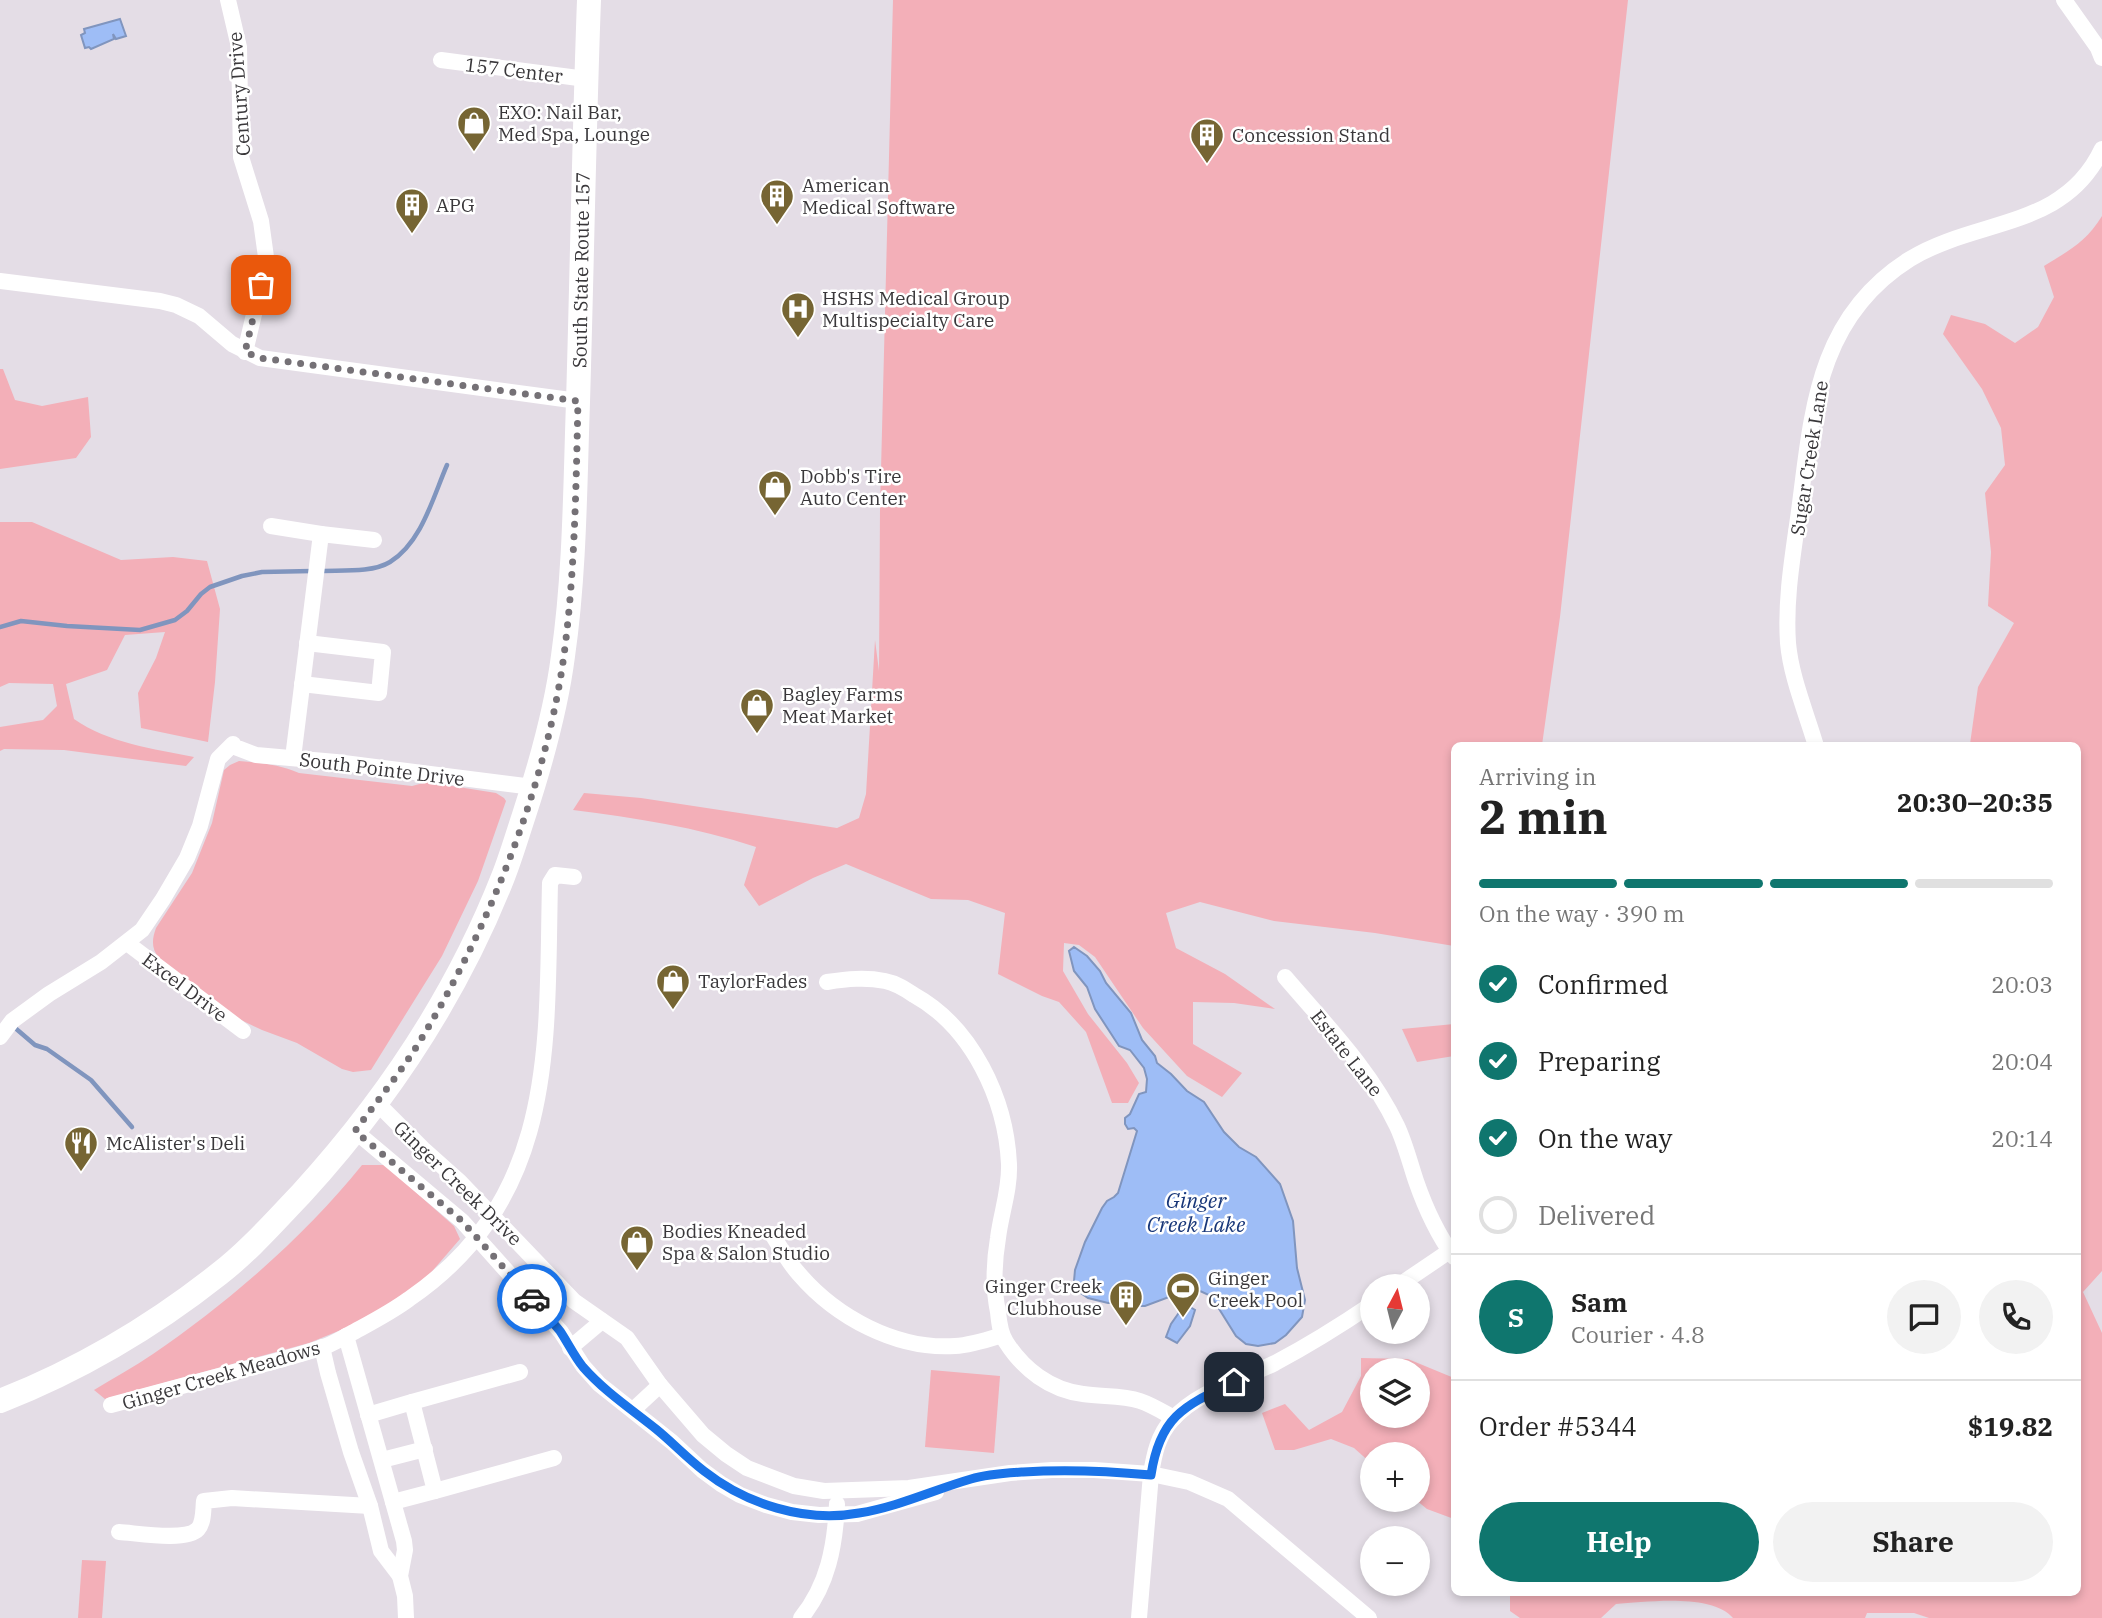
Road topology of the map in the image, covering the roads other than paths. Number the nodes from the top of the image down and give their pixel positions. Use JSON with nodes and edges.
{"nodes":[{"id":1,"x":228,"y":0,"type":"edge"},
{"id":2,"x":589,"y":0,"type":"edge"},
{"id":3,"x":2064,"y":0,"type":"edge"},
{"id":4,"x":2102,"y":58,"type":"edge"},
{"id":5,"x":441,"y":60,"type":"dead end"},
{"id":6,"x":586,"y":79,"type":"junction"},
{"id":7,"x":2102,"y":149,"type":"edge"},
{"id":8,"x":0,"y":281,"type":"edge"},
{"id":9,"x":245,"y":352,"type":"junction"},
{"id":10,"x":578,"y":401,"type":"junction"},
{"id":11,"x":271,"y":526,"type":"dead end"},
{"id":12,"x":321,"y":534,"type":"junction"},
{"id":13,"x":374,"y":541,"type":"dead end"},
{"id":14,"x":307,"y":643,"type":"junction"},
{"id":15,"x":302,"y":684,"type":"junction"},
{"id":16,"x":1814,"y":742,"type":"edge"},
{"id":17,"x":292,"y":758,"type":"junction"},
{"id":18,"x":533,"y":788,"type":"junction"},
{"id":19,"x":574,"y":877,"type":"dead end"},
{"id":20,"x":127,"y":943,"type":"junction"},
{"id":21,"x":1285,"y":977,"type":"dead end"},
{"id":22,"x":827,"y":982,"type":"dead end"},
{"id":23,"x":243,"y":1031,"type":"dead end"},
{"id":24,"x":0,"y":1037,"type":"edge"},
{"id":25,"x":376,"y":1102,"type":"junction"},
{"id":26,"x":355,"y":1131,"type":"junction"},
{"id":27,"x":492,"y":1214,"type":"junction"},
{"id":28,"x":772,"y":1234,"type":"dead end"},
{"id":29,"x":476,"y":1237,"type":"junction"},
{"id":30,"x":1451,"y":1249,"type":"edge"},
{"id":31,"x":1451,"y":1253,"type":"edge"},
{"id":32,"x":1417,"y":1274,"type":"edge"},
{"id":33,"x":1360,"y":1312,"type":"edge"},
{"id":34,"x":602,"y":1321,"type":"junction"},
{"id":35,"x":1002,"y":1335,"type":"junction"},
{"id":36,"x":346,"y":1336,"type":"junction"},
{"id":37,"x":322,"y":1347,"type":"junction"},
{"id":38,"x":570,"y":1348,"type":"junction"},
{"id":39,"x":520,"y":1372,"type":"dead end"},
{"id":40,"x":660,"y":1385,"type":"junction"},
{"id":41,"x":0,"y":1401,"type":"edge"},
{"id":42,"x":412,"y":1402,"type":"junction"},
{"id":43,"x":111,"y":1405,"type":"dead end"},
{"id":44,"x":633,"y":1410,"type":"junction"},
{"id":45,"x":368,"y":1415,"type":"junction"},
{"id":46,"x":1174,"y":1418,"type":"junction"},
{"id":47,"x":425,"y":1449,"type":"junction"},
{"id":48,"x":554,"y":1458,"type":"dead end"},
{"id":49,"x":382,"y":1460,"type":"junction"},
{"id":50,"x":1151,"y":1475,"type":"junction"},
{"id":51,"x":387,"y":1477,"type":"junction"},
{"id":52,"x":971,"y":1479,"type":"junction"},
{"id":53,"x":364,"y":1485,"type":"junction"},
{"id":54,"x":435,"y":1491,"type":"junction"},
{"id":55,"x":838,"y":1491,"type":"junction"},
{"id":56,"x":393,"y":1502,"type":"junction"},
{"id":57,"x":370,"y":1506,"type":"junction"},
{"id":58,"x":836,"y":1515,"type":"junction"},
{"id":59,"x":119,"y":1532,"type":"dead end"},
{"id":60,"x":400,"y":1576,"type":"junction"},
{"id":61,"x":406,"y":1618,"type":"edge"},
{"id":62,"x":801,"y":1618,"type":"edge"},
{"id":63,"x":1139,"y":1618,"type":"edge"},
{"id":64,"x":1369,"y":1618,"type":"edge"}],
"edges":[{"from":1,"to":9,"type":"street","name":"Century Drive"},
{"from":2,"to":6,"type":"main road","name":"South State Route 157"},
{"from":3,"to":4,"type":"street"},
{"from":5,"to":6,"type":"street","name":"157 Center"},
{"from":6,"to":10,"type":"main road","name":"South State Route 157"},
{"from":7,"to":16,"type":"street","name":"Sugar Creek Lane"},
{"from":8,"to":9,"type":"street"},
{"from":9,"to":10,"type":"street"},
{"from":10,"to":18,"type":"main road","name":"South State Route 157"},
{"from":11,"to":12,"type":"street"},
{"from":12,"to":13,"type":"street"},
{"from":12,"to":14,"type":"street"},
{"from":14,"to":15,"type":"street"},
{"from":14,"to":15,"type":"street"},
{"from":15,"to":17,"type":"street"},
{"from":17,"to":18,"type":"street","name":"South Pointe Drive"},
{"from":17,"to":20,"type":"street","name":"South Pointe Drive"},
{"from":18,"to":25,"type":"main road","name":"South State Route 157"},
{"from":19,"to":27,"type":"street","name":"Ginger Creek Meadows"},
{"from":20,"to":23,"type":"street","name":"Excel Drive"},
{"from":20,"to":24,"type":"street"},
{"from":21,"to":30,"type":"street","name":"Estate Lane"},
{"from":22,"to":35,"type":"street"},
{"from":25,"to":26,"type":"main road","name":"South State Route 157"},
{"from":25,"to":27,"type":"street","name":"Ginger Creek Drive"},
{"from":26,"to":29,"type":"street","name":"Ginger Creek Drive"},
{"from":26,"to":41,"type":"main road","name":"South State Route 157"},
{"from":27,"to":29,"type":"street","name":"Ginger Creek Meadows"},
{"from":27,"to":34,"type":"street","name":"Ginger Creek Drive"},
{"from":28,"to":35,"type":"street"},
{"from":29,"to":36,"type":"street","name":"Ginger Creek Meadows"},
{"from":29,"to":38,"type":"street","name":"Ginger Creek Drive"},
{"from":31,"to":32,"type":"street"},
{"from":33,"to":46,"type":"street"},
{"from":34,"to":38,"type":"street"},
{"from":34,"to":40,"type":"street","name":"Ginger Creek Drive"},
{"from":35,"to":46,"type":"street"},
{"from":36,"to":37,"type":"street","name":"Ginger Creek Meadows"},
{"from":36,"to":45,"type":"street"},
{"from":37,"to":43,"type":"street","name":"Ginger Creek Meadows"},
{"from":37,"to":53,"type":"street"},
{"from":38,"to":44,"type":"street","name":"Ginger Creek Drive"},
{"from":39,"to":42,"type":"street"},
{"from":40,"to":44,"type":"street"},
{"from":40,"to":55,"type":"street","name":"Ginger Creek Drive"},
{"from":42,"to":45,"type":"street"},
{"from":42,"to":47,"type":"street"},
{"from":44,"to":58,"type":"street","name":"Ginger Creek Drive"},
{"from":45,"to":49,"type":"street"},
{"from":46,"to":50,"type":"street"},
{"from":47,"to":49,"type":"street"},
{"from":47,"to":54,"type":"street"},
{"from":48,"to":54,"type":"street"},
{"from":49,"to":51,"type":"street"},
{"from":50,"to":52,"type":"street","name":"Ginger Creek Drive"},
{"from":50,"to":63,"type":"street"},
{"from":50,"to":64,"type":"street","name":"Ginger Creek Drive"},
{"from":51,"to":53,"type":"street"},
{"from":51,"to":56,"type":"street"},
{"from":52,"to":55,"type":"street","name":"Ginger Creek Drive"},
{"from":52,"to":58,"type":"street","name":"Ginger Creek Drive"},
{"from":53,"to":57,"type":"street"},
{"from":54,"to":56,"type":"street"},
{"from":55,"to":58,"type":"street"},
{"from":56,"to":60,"type":"street"},
{"from":57,"to":59,"type":"street"},
{"from":57,"to":60,"type":"street"},
{"from":58,"to":62,"type":"street"},
{"from":60,"to":61,"type":"street"}]}
